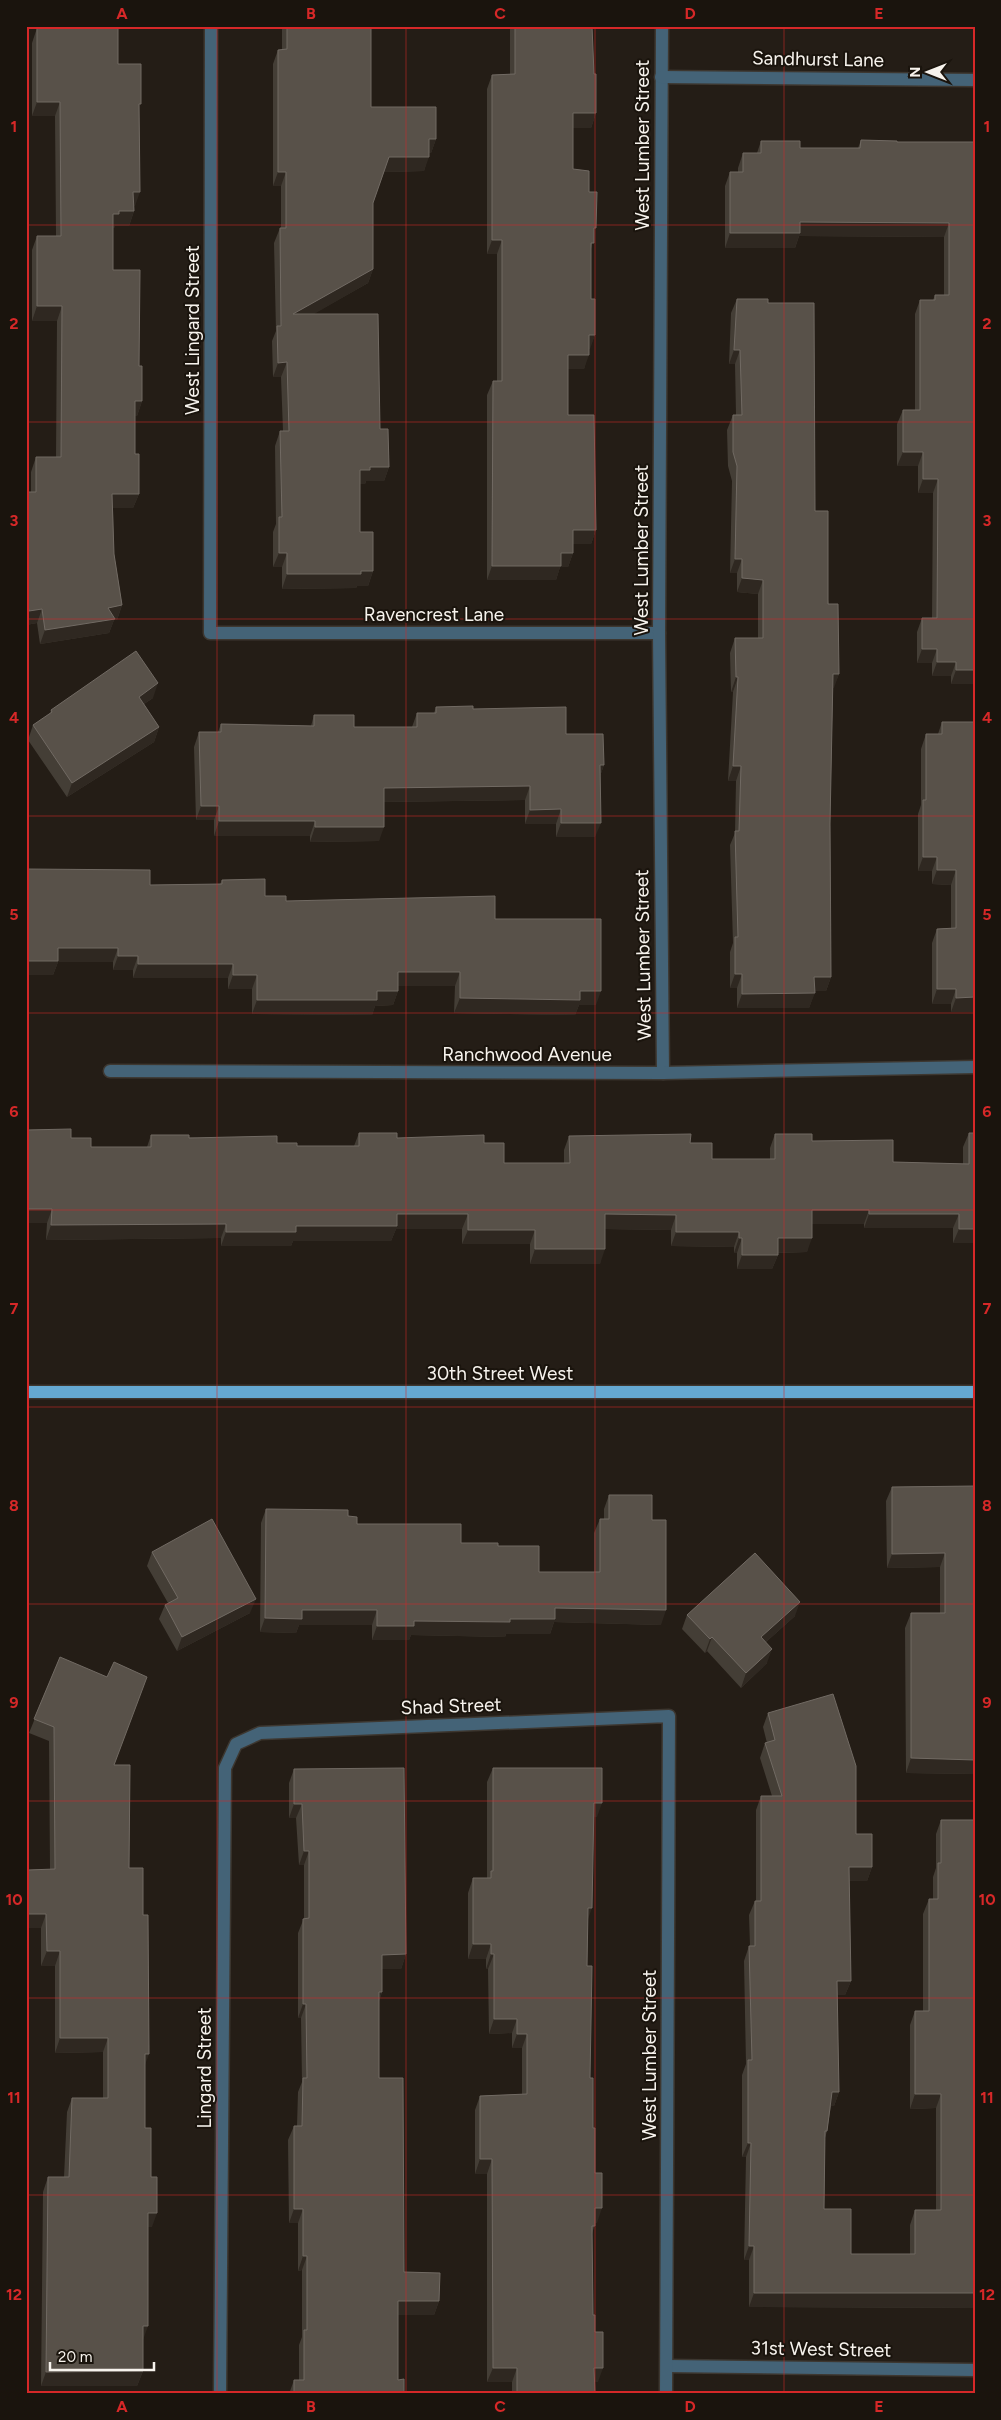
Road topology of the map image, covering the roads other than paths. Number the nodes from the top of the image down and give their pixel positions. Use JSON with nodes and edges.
{"nodes":[{"id":1,"x":211,"y":26,"type":"edge"},
{"id":2,"x":662,"y":26,"type":"edge"},
{"id":3,"x":661,"y":76,"type":"junction"},
{"id":4,"x":975,"y":80,"type":"edge"},
{"id":5,"x":210,"y":633,"type":"joint"},
{"id":6,"x":659,"y":633,"type":"junction"},
{"id":7,"x":975,"y":1067,"type":"edge"},
{"id":8,"x":110,"y":1071,"type":"dead end"},
{"id":9,"x":663,"y":1074,"type":"junction"},
{"id":10,"x":26,"y":1392,"type":"edge"},
{"id":11,"x":975,"y":1392,"type":"edge"},
{"id":12,"x":669,"y":1716,"type":"joint"},
{"id":13,"x":236,"y":1744,"type":"joint"},
{"id":14,"x":667,"y":2366,"type":"junction"},
{"id":15,"x":975,"y":2370,"type":"edge"},
{"id":16,"x":220,"y":2394,"type":"edge"},
{"id":17,"x":666,"y":2394,"type":"edge"}],
"edges":[{"from":1,"to":5,"type":"street","name":"West Lingard Street"},
{"from":2,"to":3,"type":"street","name":"West Lumber Street"},
{"from":3,"to":4,"type":"street","name":"Sandhurst Lane"},
{"from":3,"to":6,"type":"street","name":"West Lumber Street"},
{"from":5,"to":6,"type":"street","name":"Ravencrest Lane"},
{"from":6,"to":9,"type":"street","name":"West Lumber Street"},
{"from":7,"to":9,"type":"street","name":"Ranchwood Avenue"},
{"from":8,"to":9,"type":"street","name":"Ranchwood Avenue"},
{"from":10,"to":11,"type":"main road","name":"30th Street West"},
{"from":12,"to":13,"type":"street","name":"Shad Street"},
{"from":12,"to":14,"type":"street","name":"West Lumber Street"},
{"from":13,"to":16,"type":"street","name":"Lingard Street"},
{"from":14,"to":15,"type":"street","name":"31st West Street"},
{"from":14,"to":17,"type":"street","name":"West Lumber Street"}]}
